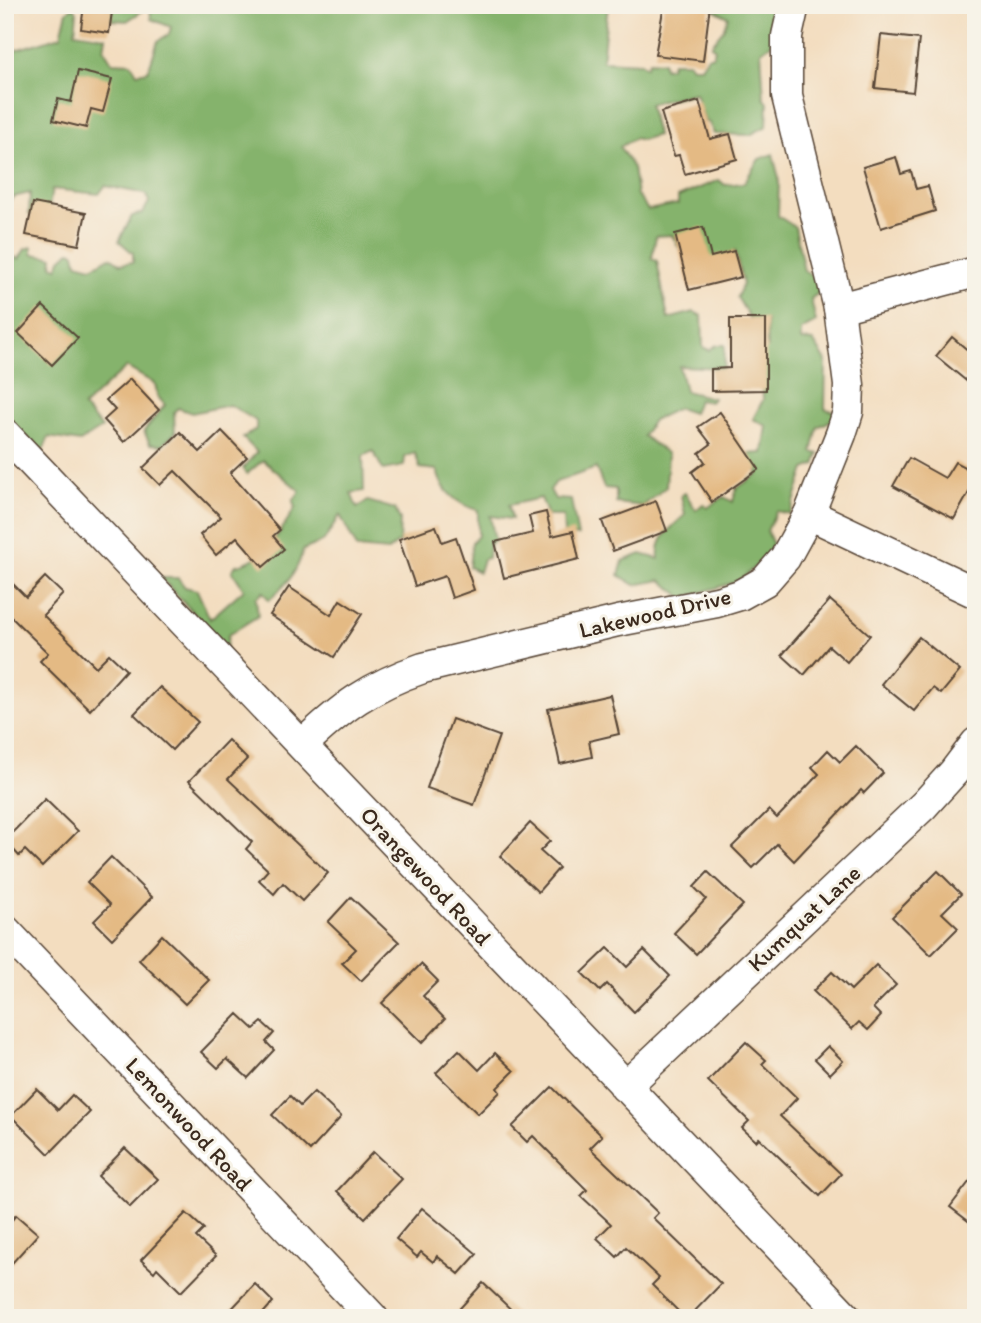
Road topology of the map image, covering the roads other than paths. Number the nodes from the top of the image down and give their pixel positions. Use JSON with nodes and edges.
{"nodes":[{"id":1,"x":794,"y":5,"type":"edge"},
{"id":2,"x":976,"y":272,"type":"edge"},
{"id":3,"x":839,"y":308,"type":"junction"},
{"id":4,"x":5,"y":433,"type":"edge"},
{"id":5,"x":809,"y":514,"type":"junction"},
{"id":6,"x":976,"y":593,"type":"edge"},
{"id":7,"x":976,"y":743,"type":"edge"},
{"id":8,"x":302,"y":745,"type":"junction"},
{"id":9,"x":5,"y":930,"type":"edge"},
{"id":10,"x":625,"y":1087,"type":"junction"},
{"id":11,"x":373,"y":1318,"type":"edge"},
{"id":12,"x":847,"y":1318,"type":"edge"}],
"edges":[{"from":1,"to":3,"type":"street","name":"Lakewood Drive"},
{"from":2,"to":3,"type":"street"},
{"from":3,"to":5,"type":"street","name":"Lakewood Drive"},
{"from":4,"to":8,"type":"street","name":"Orangewood Road"},
{"from":5,"to":6,"type":"street"},
{"from":5,"to":8,"type":"street","name":"Lakewood Drive"},
{"from":7,"to":10,"type":"street","name":"Kumquat Lane"},
{"from":8,"to":10,"type":"street","name":"Orangewood Road"},
{"from":9,"to":11,"type":"street","name":"Lemonwood Road"},
{"from":10,"to":12,"type":"street","name":"Orangewood Road"}]}
